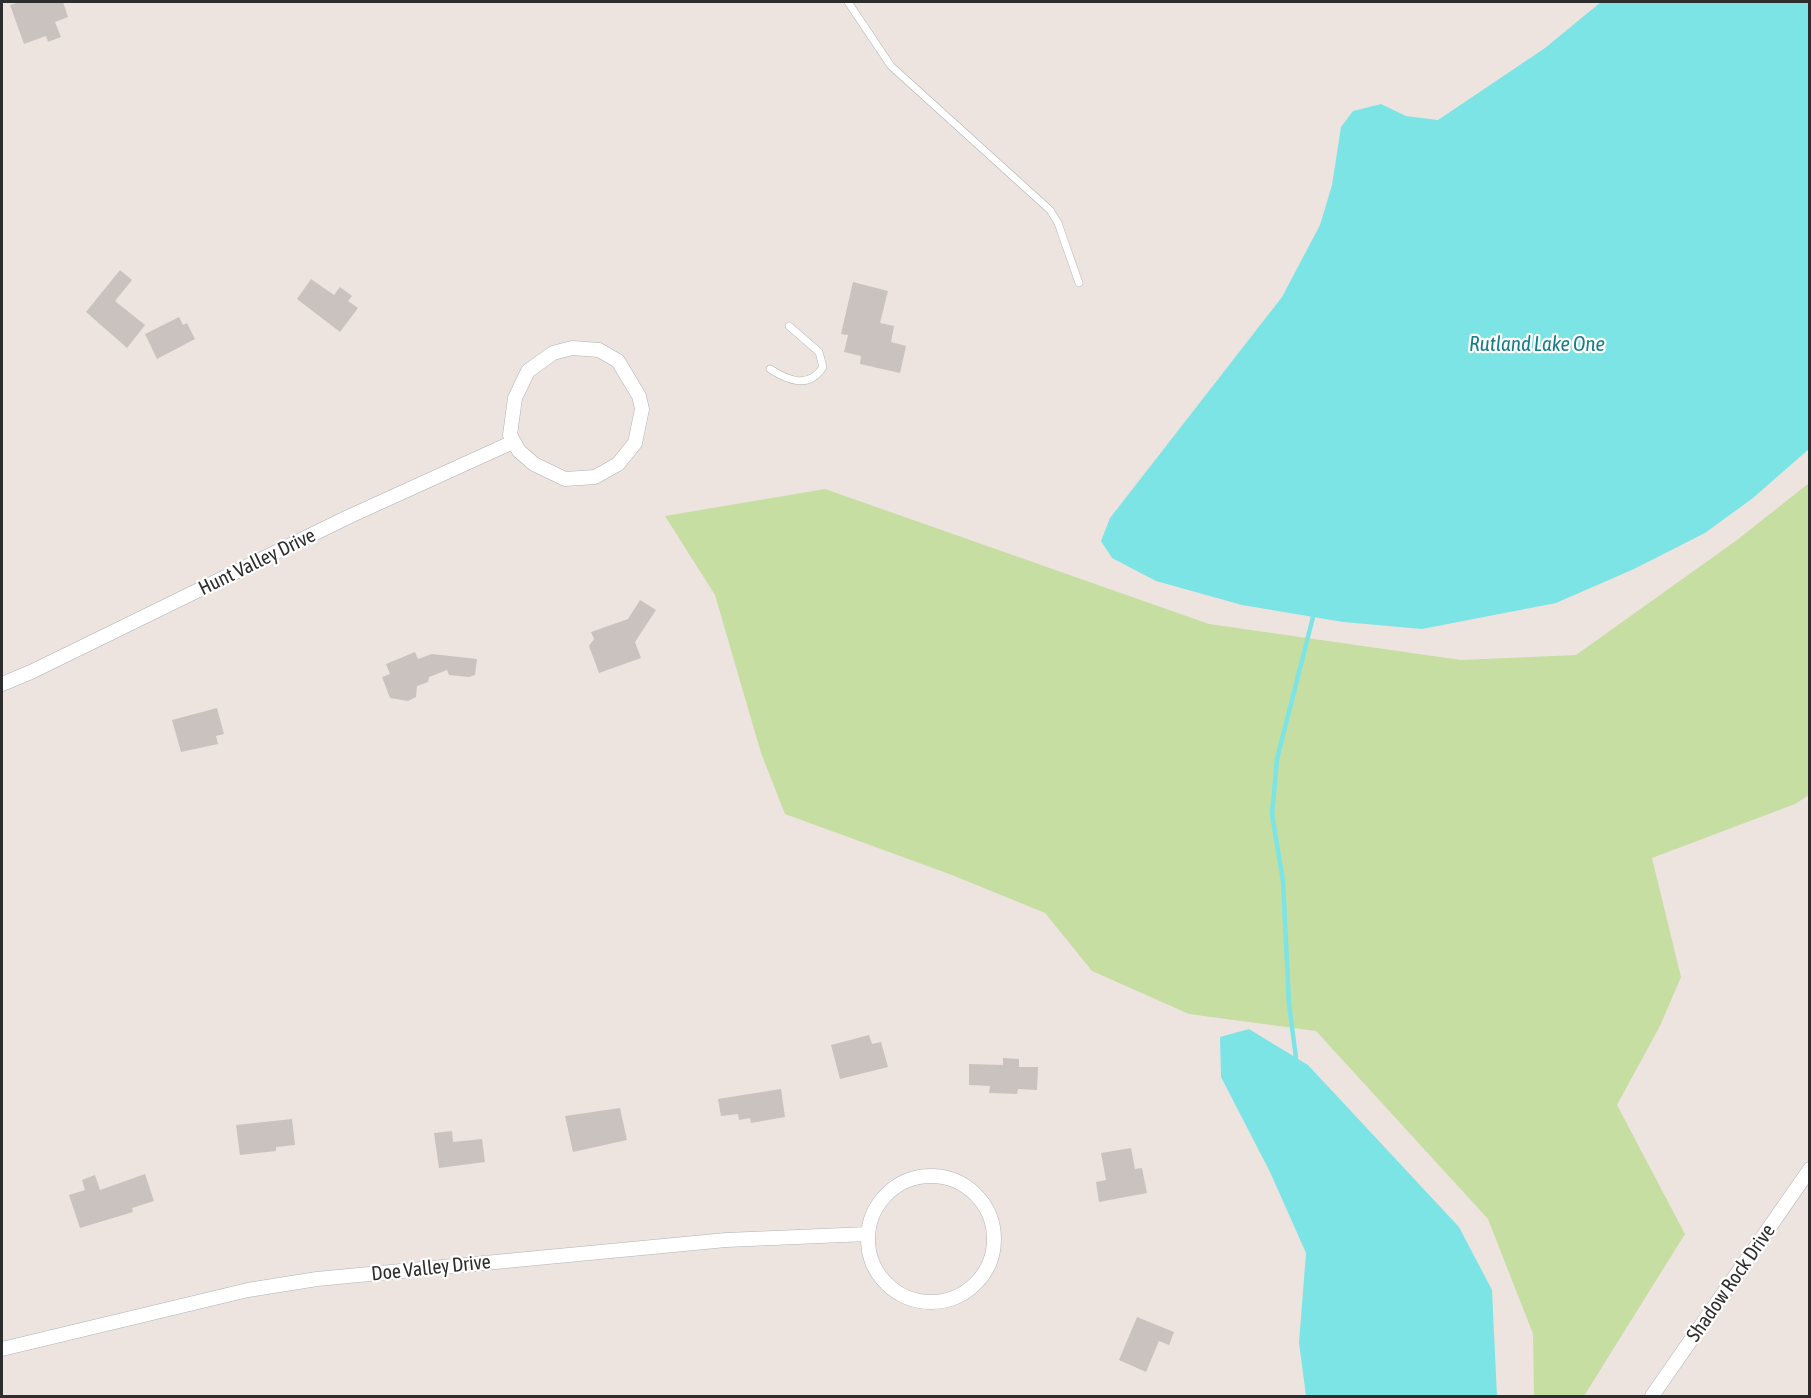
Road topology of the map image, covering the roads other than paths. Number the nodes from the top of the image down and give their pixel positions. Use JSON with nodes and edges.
{"nodes":[{"id":1,"x":848,"y":2,"type":"edge"},
{"id":2,"x":1079,"y":283,"type":"dead end"},
{"id":3,"x":789,"y":326,"type":"dead end"},
{"id":4,"x":770,"y":369,"type":"dead end"},
{"id":5,"x":513,"y":442,"type":"junction"},
{"id":6,"x":2,"y":684,"type":"edge"},
{"id":7,"x":1809,"y":1169,"type":"edge"},
{"id":8,"x":868,"y":1234,"type":"junction"},
{"id":9,"x":2,"y":1349,"type":"edge"},
{"id":10,"x":1652,"y":1396,"type":"edge"}],
"edges":[{"from":1,"to":2,"type":"lane"},
{"from":3,"to":4,"type":"lane"},
{"from":5,"to":5,"type":"street"},
{"from":5,"to":6,"type":"street","name":"Hunt Valley Drive"},
{"from":7,"to":10,"type":"street","name":"Shadow Rock Drive"},
{"from":8,"to":8,"type":"street"},
{"from":8,"to":9,"type":"street","name":"Doe Valley Drive"}]}
